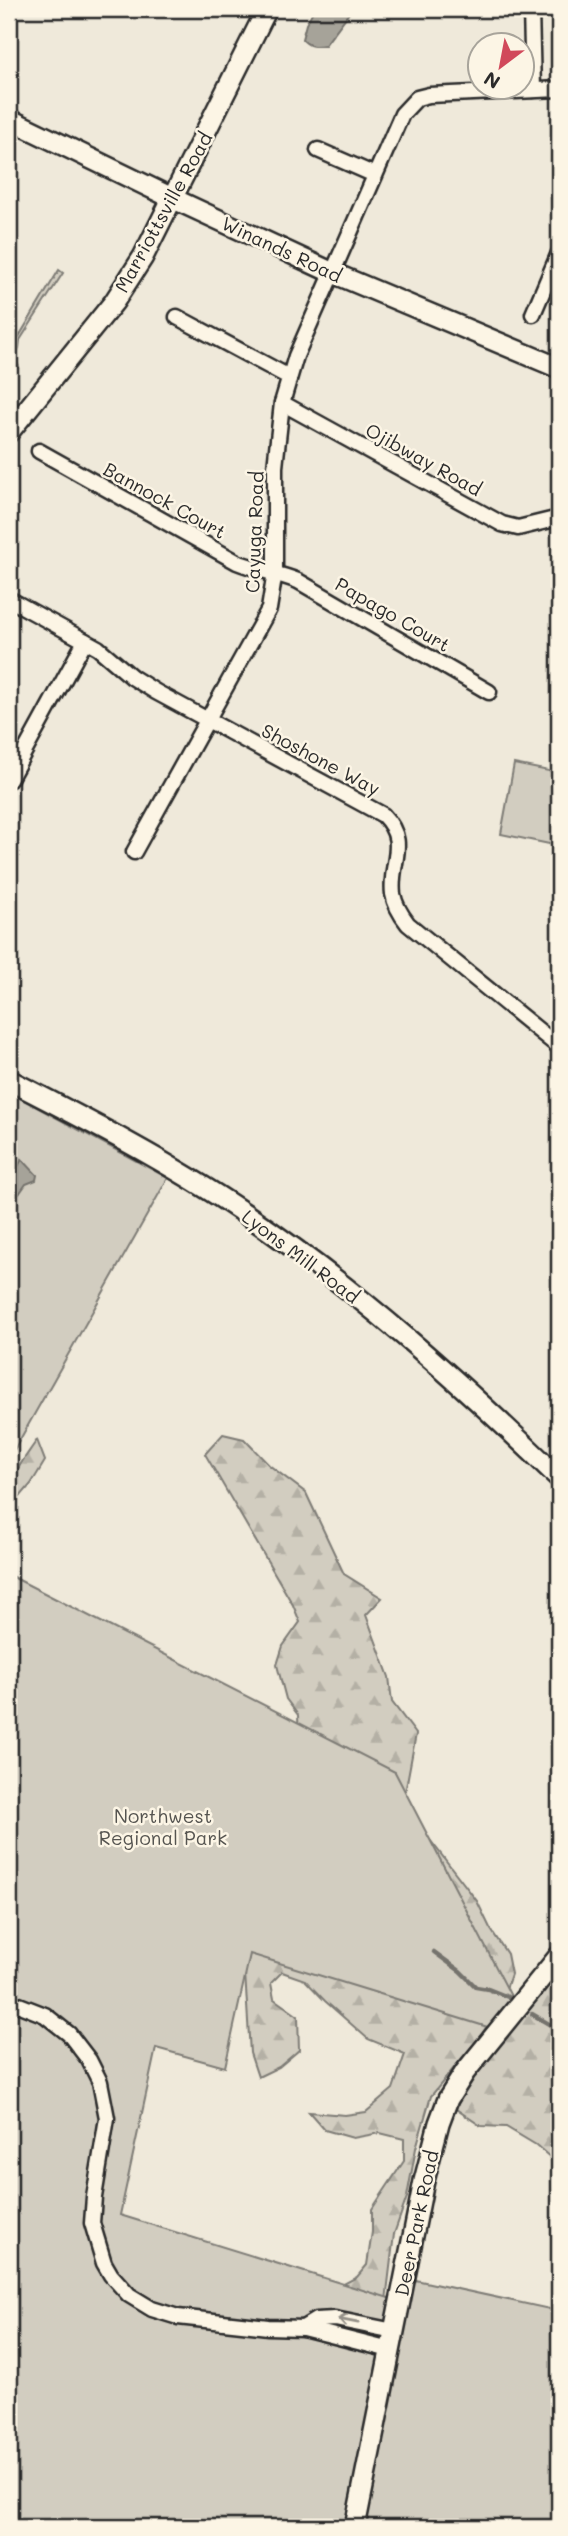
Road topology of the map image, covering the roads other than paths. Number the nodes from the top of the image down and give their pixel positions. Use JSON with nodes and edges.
{"nodes":[{"id":1,"x":267,"y":9,"type":"edge"},
{"id":2,"x":531,"y":9,"type":"edge"},
{"id":3,"x":532,"y":32,"type":"edge"},
{"id":4,"x":559,"y":89,"type":"edge"},
{"id":5,"x":536,"y":90,"type":"edge"},
{"id":6,"x":466,"y":93,"type":"edge"},
{"id":7,"x":9,"y":119,"type":"edge"},
{"id":8,"x":317,"y":150,"type":"dead end"},
{"id":9,"x":375,"y":175,"type":"junction"},
{"id":10,"x":174,"y":199,"type":"junction"},
{"id":11,"x":559,"y":253,"type":"edge"},
{"id":12,"x":333,"y":273,"type":"junction"},
{"id":13,"x":533,"y":314,"type":"dead end"},
{"id":14,"x":177,"y":317,"type":"dead end"},
{"id":15,"x":559,"y":368,"type":"edge"},
{"id":16,"x":289,"y":377,"type":"junction"},
{"id":17,"x":282,"y":403,"type":"junction"},
{"id":18,"x":9,"y":432,"type":"edge"},
{"id":19,"x":39,"y":451,"type":"dead end"},
{"id":20,"x":557,"y":515,"type":"edge"},
{"id":21,"x":275,"y":572,"type":"junction"},
{"id":22,"x":9,"y":599,"type":"edge"},
{"id":23,"x":85,"y":641,"type":"junction"},
{"id":24,"x":489,"y":692,"type":"dead end"},
{"id":25,"x":208,"y":720,"type":"junction"},
{"id":26,"x":9,"y":779,"type":"edge"},
{"id":27,"x":134,"y":852,"type":"dead end"},
{"id":28,"x":559,"y":1047,"type":"edge"},
{"id":29,"x":9,"y":1080,"type":"edge"},
{"id":30,"x":559,"y":1478,"type":"edge"},
{"id":31,"x":559,"y":1956,"type":"edge"},
{"id":32,"x":9,"y":2001,"type":"edge"},
{"id":33,"x":303,"y":2328,"type":"junction"},
{"id":34,"x":394,"y":2331,"type":"junction"},
{"id":35,"x":390,"y":2350,"type":"junction"},
{"id":36,"x":355,"y":2527,"type":"edge"}],
"edges":[{"from":1,"to":10,"type":"street","name":"Marriottsville Road"},
{"from":2,"to":3,"type":"street"},
{"from":4,"to":5,"type":"street","name":"Cayuga Road"},
{"from":6,"to":9,"type":"street","name":"Cayuga Road"},
{"from":7,"to":10,"type":"street","name":"Winands Road"},
{"from":8,"to":9,"type":"street"},
{"from":9,"to":12,"type":"street","name":"Cayuga Road"},
{"from":10,"to":12,"type":"street","name":"Winands Road"},
{"from":10,"to":18,"type":"street","name":"Marriottsville Road"},
{"from":11,"to":13,"type":"street"},
{"from":12,"to":15,"type":"street","name":"Winands Road"},
{"from":12,"to":16,"type":"street","name":"Cayuga Road"},
{"from":14,"to":16,"type":"street"},
{"from":16,"to":17,"type":"street","name":"Cayuga Road"},
{"from":17,"to":20,"type":"street","name":"Ojibway Road"},
{"from":17,"to":21,"type":"street","name":"Cayuga Road"},
{"from":19,"to":21,"type":"street","name":"Bannock Court"},
{"from":21,"to":24,"type":"street","name":"Papago Court"},
{"from":21,"to":25,"type":"street","name":"Cayuga Road"},
{"from":22,"to":23,"type":"street","name":"Shoshone Way"},
{"from":23,"to":25,"type":"street","name":"Shoshone Way"},
{"from":23,"to":26,"type":"street"},
{"from":25,"to":27,"type":"street","name":"Cayuga Road"},
{"from":25,"to":28,"type":"street","name":"Shoshone Way"},
{"from":29,"to":30,"type":"street","name":"Lyons Mill Road"},
{"from":31,"to":34,"type":"street","name":"Deer Park Road"},
{"from":32,"to":33,"type":"street"},
{"from":34,"to":33,"type":"street","one_way":true},
{"from":33,"to":35,"type":"street"},
{"from":34,"to":35,"type":"street","name":"Deer Park Road"},
{"from":35,"to":36,"type":"street","name":"Deer Park Road"}]}
